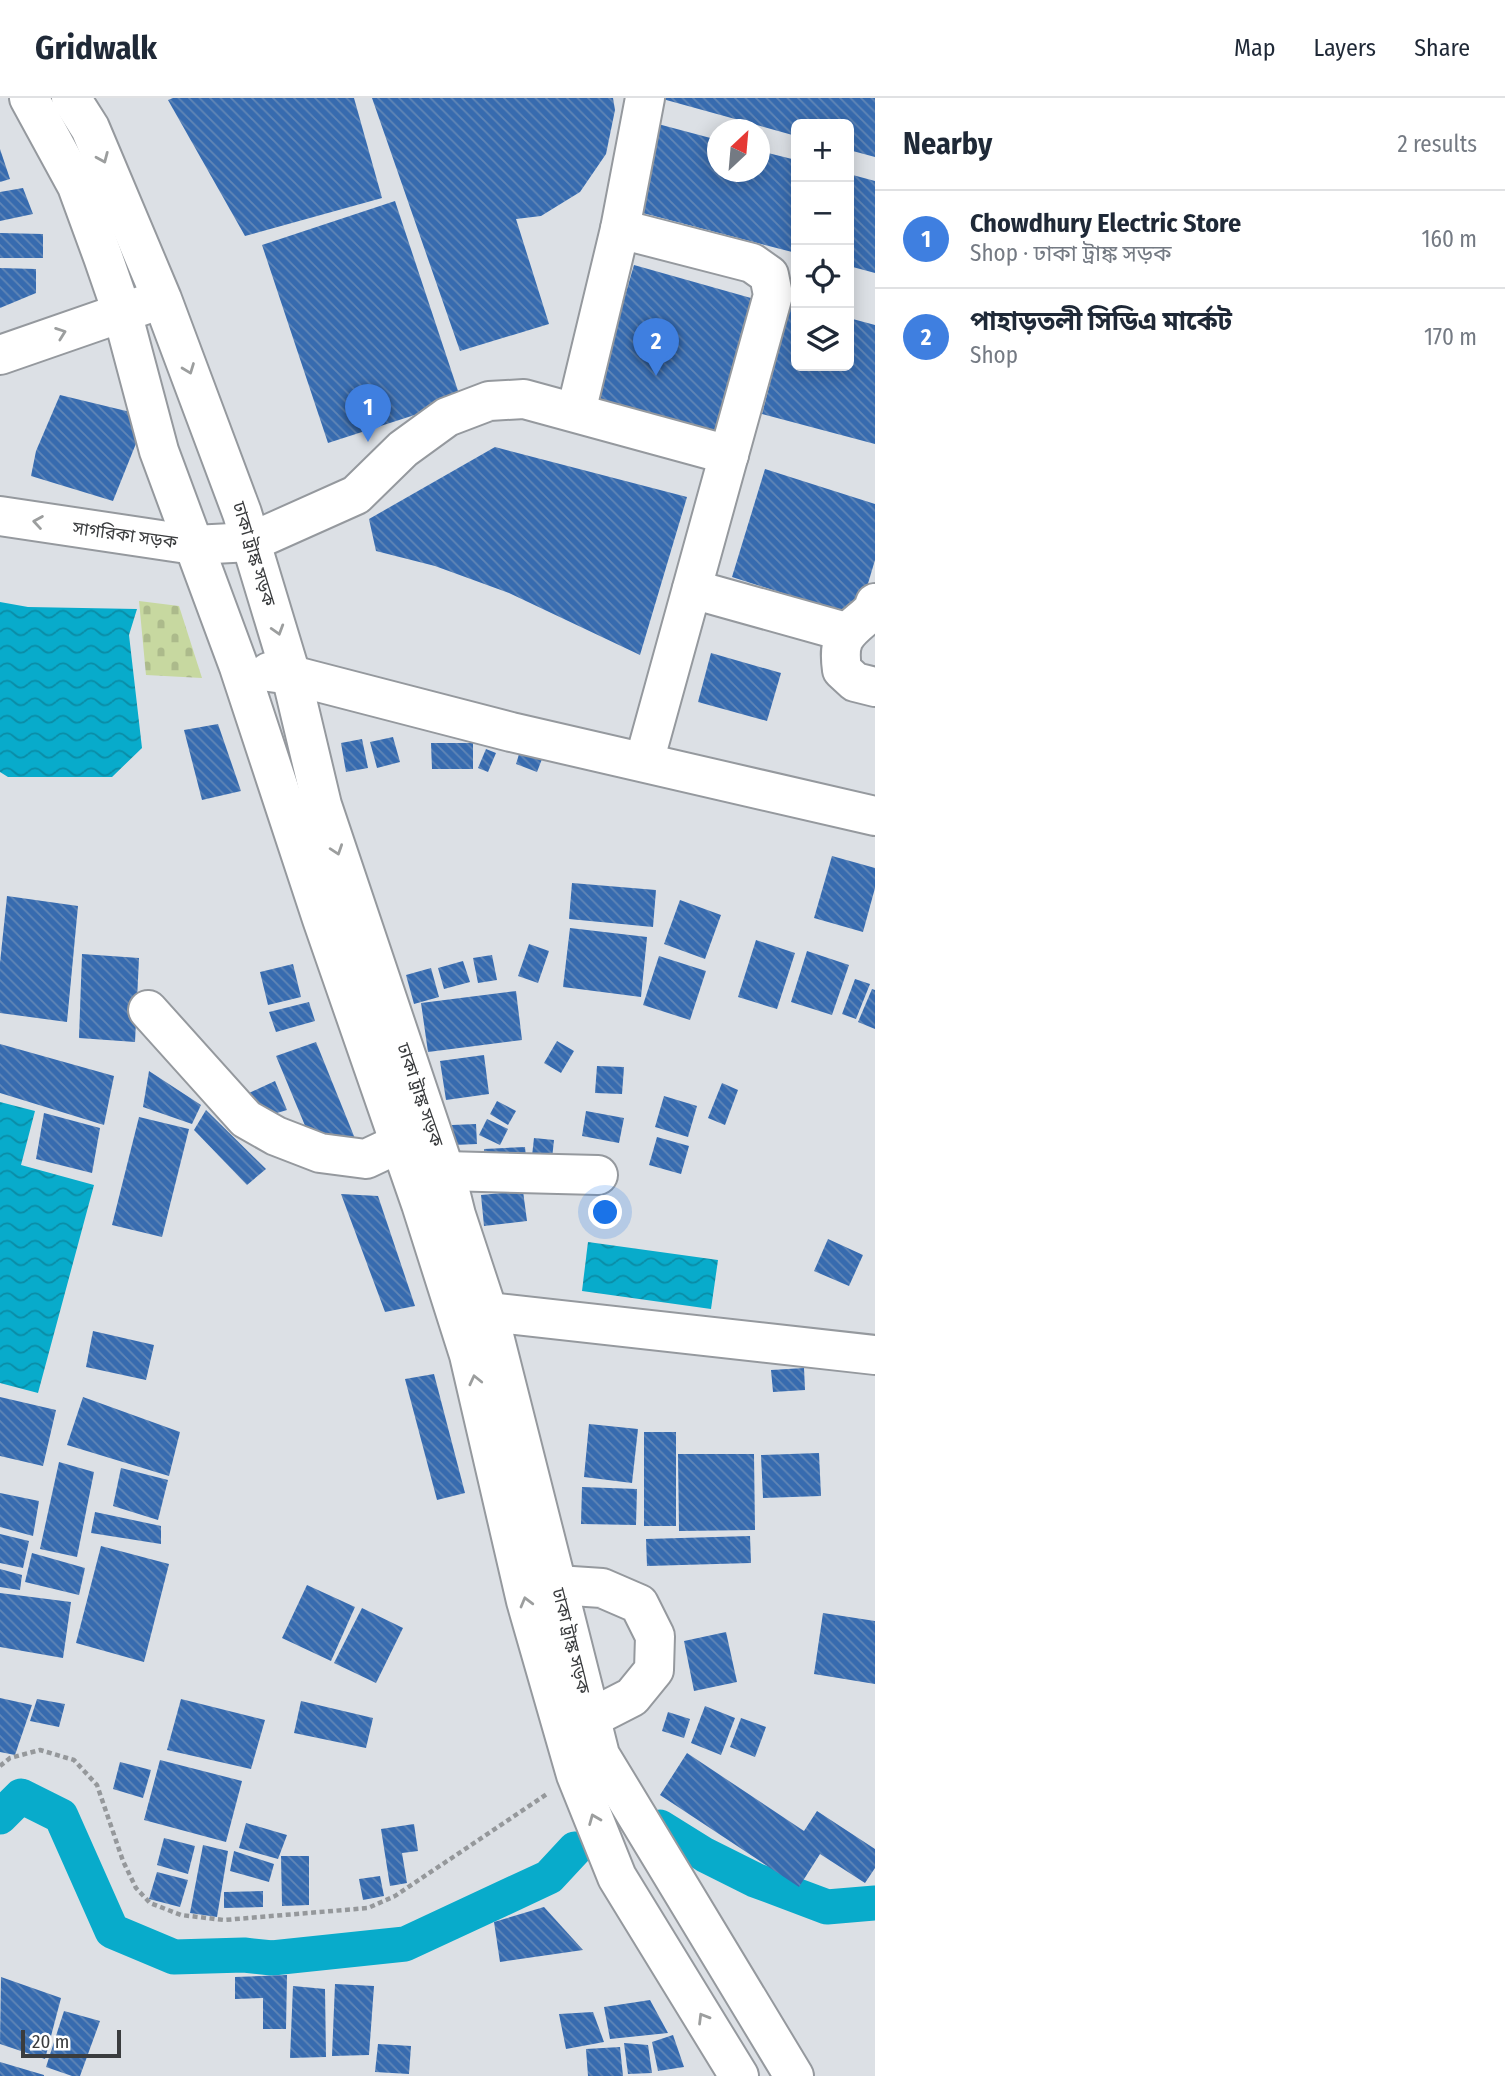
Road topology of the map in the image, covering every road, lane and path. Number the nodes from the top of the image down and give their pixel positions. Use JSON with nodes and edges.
{"nodes":[{"id":1,"x":29,"y":98,"type":"edge"},
{"id":2,"x":71,"y":98,"type":"edge"},
{"id":3,"x":645,"y":98,"type":"edge"},
{"id":4,"x":620,"y":229,"type":"junction"},
{"id":5,"x":162,"y":299,"type":"junction"},
{"id":6,"x":122,"y":312,"type":"junction"},
{"id":7,"x":0,"y":355,"type":"edge"},
{"id":8,"x":576,"y":412,"type":"junction"},
{"id":9,"x":729,"y":455,"type":"junction"},
{"id":10,"x":0,"y":516,"type":"edge"},
{"id":11,"x":251,"y":542,"type":"junction"},
{"id":12,"x":194,"y":545,"type":"junction"},
{"id":13,"x":692,"y":589,"type":"junction"},
{"id":14,"x":875,"y":603,"type":"edge"},
{"id":15,"x":846,"y":632,"type":"junction"},
{"id":16,"x":239,"y":667,"type":"junction"},
{"id":17,"x":291,"y":675,"type":"junction"},
{"id":18,"x":875,"y":687,"type":"edge"},
{"id":19,"x":644,"y":762,"type":"junction"},
{"id":20,"x":875,"y":816,"type":"edge"},
{"id":21,"x":148,"y":1010,"type":"dead end"},
{"id":22,"x":400,"y":1143,"type":"junction"},
{"id":23,"x":445,"y":1171,"type":"junction"},
{"id":24,"x":598,"y":1175,"type":"dead end"},
{"id":25,"x":488,"y":1312,"type":"junction"},
{"id":26,"x":875,"y":1355,"type":"edge"},
{"id":27,"x":557,"y":1585,"type":"junction"},
{"id":28,"x":591,"y":1718,"type":"junction"},
{"id":29,"x":0,"y":1766,"type":"edge"},
{"id":30,"x":576,"y":1775,"type":"junction"},
{"id":31,"x":739,"y":2076,"type":"edge"},
{"id":32,"x":794,"y":2076,"type":"edge"}],
"edges":[{"from":1,"to":6,"type":"main road","name":"ঢাকা ট্রাঙ্ক সড়ক"},
{"from":2,"to":5,"type":"main road","name":"ঢাকা ট্রাঙ্ক সড়ক","one_way":true},
{"from":3,"to":4,"type":"main road"},
{"from":4,"to":8,"type":"main road"},
{"from":4,"to":9,"type":"main road"},
{"from":5,"to":6,"type":"main road"},
{"from":5,"to":11,"type":"main road","name":"ঢাকা ট্রাঙ্ক সড়ক","one_way":true},
{"from":7,"to":6,"type":"main road","one_way":true},
{"from":6,"to":12,"type":"main road","name":"ঢাকা ট্রাঙ্ক সড়ক"},
{"from":8,"to":9,"type":"main road"},
{"from":8,"to":11,"type":"main road"},
{"from":9,"to":13,"type":"main road"},
{"from":12,"to":10,"type":"main road","name":"সাগরিকা সড়ক","one_way":true},
{"from":11,"to":12,"type":"main road","name":"সাগরিকা সড়ক"},
{"from":11,"to":17,"type":"main road","name":"ঢাকা ট্রাঙ্ক সড়ক","one_way":true},
{"from":12,"to":16,"type":"main road","name":"ঢাকা ট্রাঙ্ক সড়ক"},
{"from":13,"to":15,"type":"main road"},
{"from":13,"to":19,"type":"main road"},
{"from":14,"to":15,"type":"main road"},
{"from":15,"to":18,"type":"main road"},
{"from":16,"to":17,"type":"main road"},
{"from":16,"to":22,"type":"main road","name":"ঢাকা ট্রাঙ্ক সড়ক"},
{"from":17,"to":19,"type":"main road"},
{"from":17,"to":23,"type":"main road","name":"ঢাকা ট্রাঙ্ক সড়ক","one_way":true},
{"from":19,"to":20,"type":"main road"},
{"from":21,"to":22,"type":"main road"},
{"from":30,"to":22,"type":"main road","name":"ঢাকা ট্রাঙ্ক সড়ক","one_way":true},
{"from":23,"to":24,"type":"main road"},
{"from":23,"to":25,"type":"main road","name":"ঢাকা ট্রাঙ্ক সড়ক"},
{"from":25,"to":26,"type":"main road"},
{"from":25,"to":27,"type":"main road","name":"ঢাকা ট্রাঙ্ক সড়ক"},
{"from":27,"to":28,"type":"main road","name":"ঢাকা ট্রাঙ্ক সড়ক"},
{"from":27,"to":28,"type":"main road"},
{"from":28,"to":32,"type":"main road","name":"ঢাকা ট্রাঙ্ক সড়ক"},
{"from":29,"to":30,"type":"path"},
{"from":31,"to":30,"type":"main road","name":"ঢাকা ট্রাঙ্ক সড়ক","one_way":true}]}
